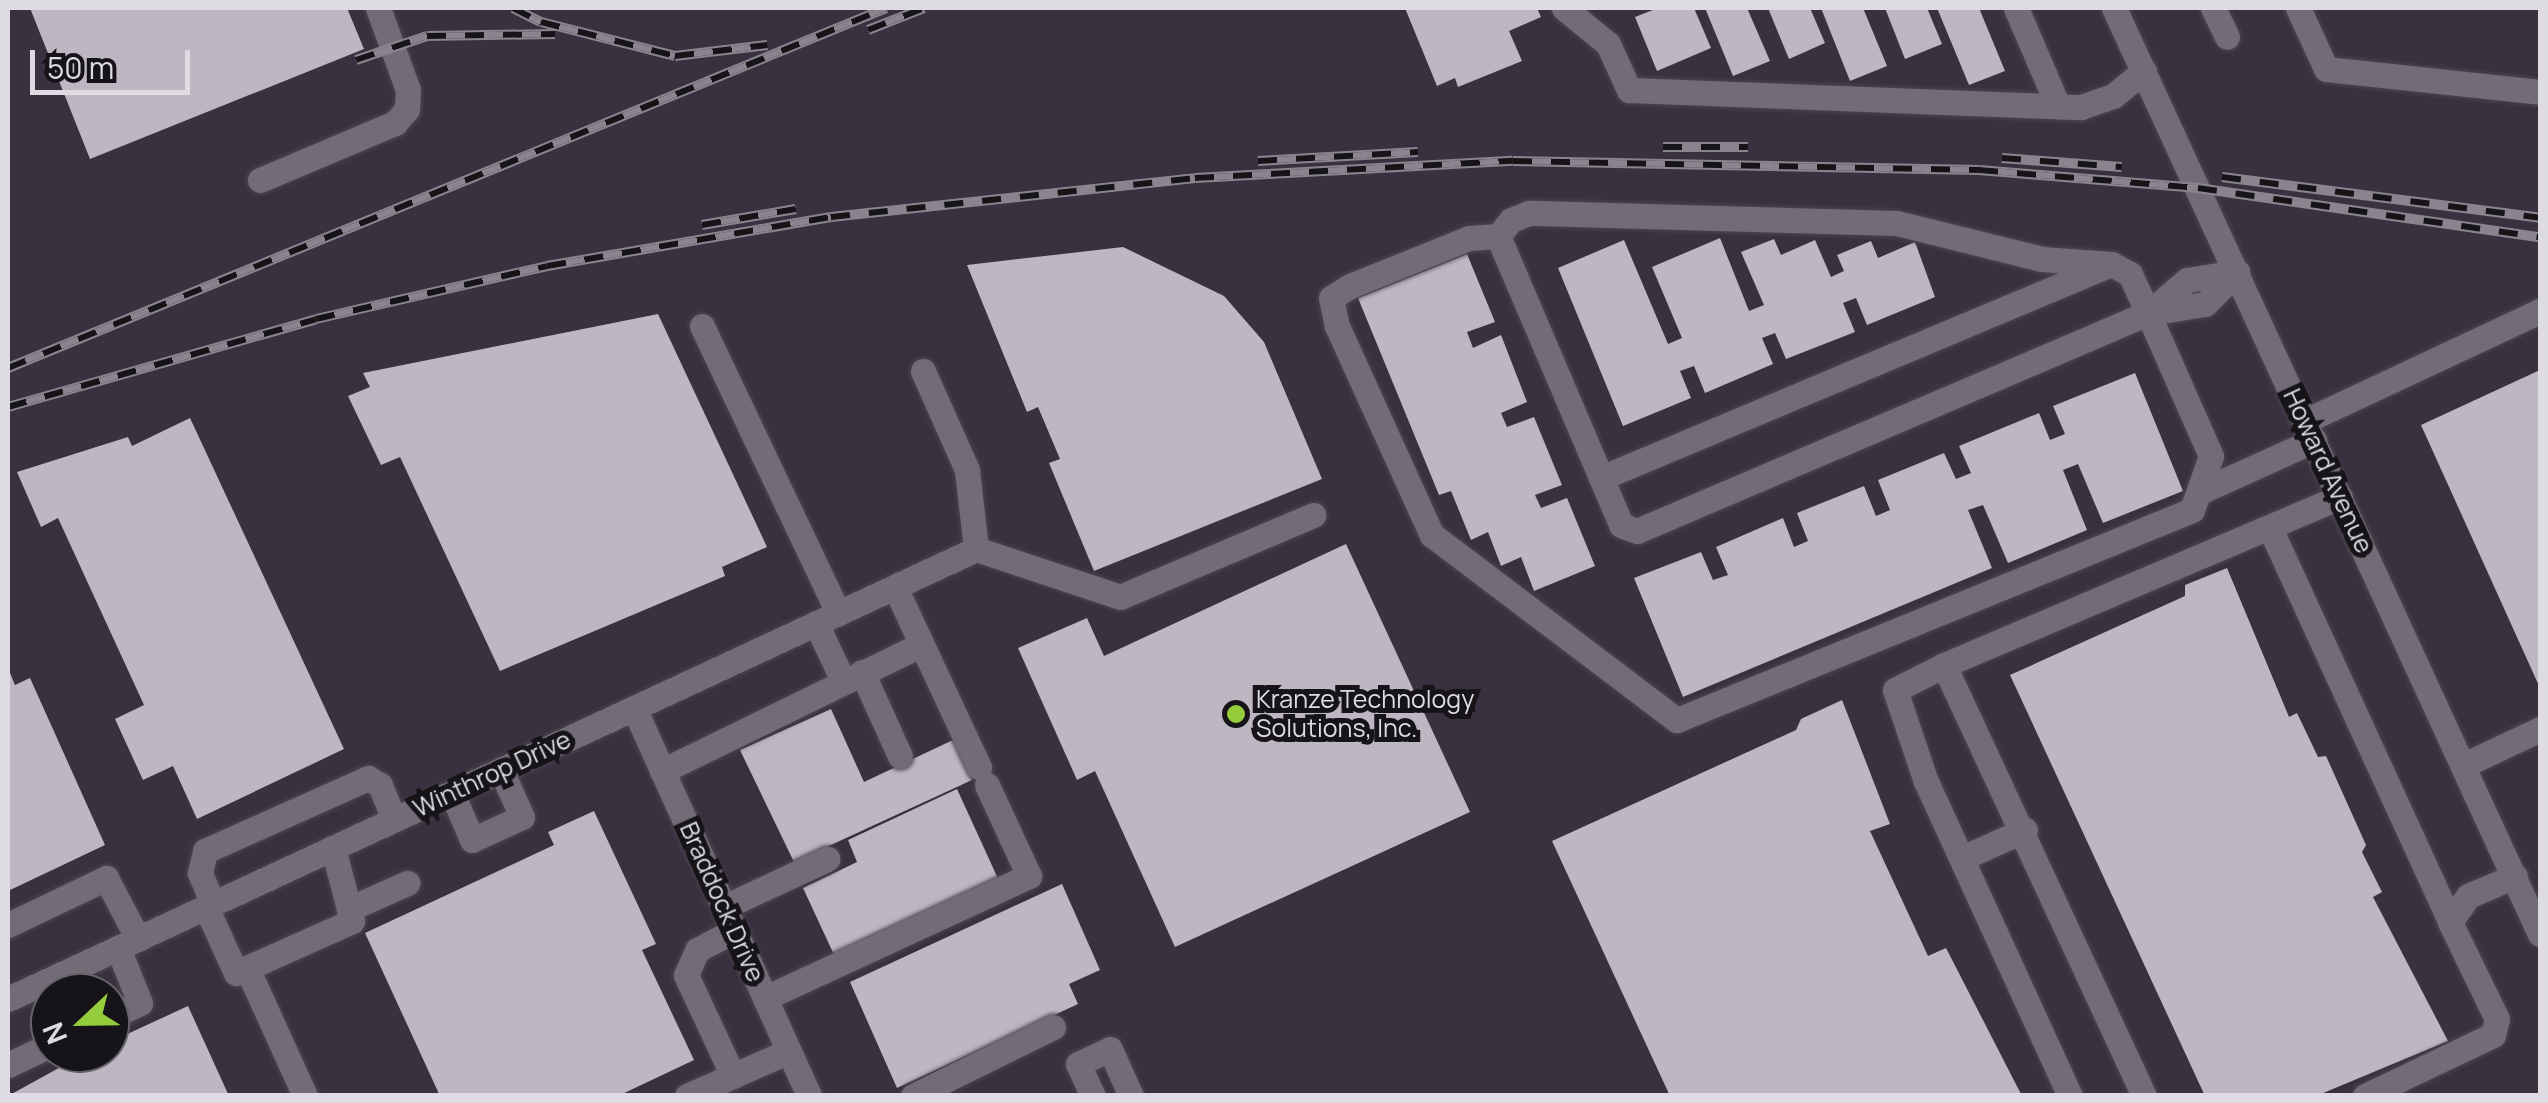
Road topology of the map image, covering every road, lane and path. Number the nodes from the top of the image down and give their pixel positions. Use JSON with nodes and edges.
{"nodes":[{"id":1,"x":378,"y":8,"type":"edge"},
{"id":2,"x":2016,"y":8,"type":"edge"},
{"id":3,"x":2114,"y":8,"type":"edge"},
{"id":4,"x":2214,"y":8,"type":"edge"},
{"id":5,"x":2298,"y":8,"type":"edge"},
{"id":6,"x":1568,"y":9,"type":"edge"},
{"id":7,"x":2226,"y":37,"type":"dead end"},
{"id":8,"x":2144,"y":71,"type":"junction"},
{"id":9,"x":2540,"y":92,"type":"edge"},
{"id":10,"x":2058,"y":106,"type":"junction"},
{"id":11,"x":260,"y":180,"type":"dead end"},
{"id":12,"x":1498,"y":236,"type":"junction"},
{"id":13,"x":2111,"y":264,"type":"junction"},
{"id":14,"x":2236,"y":272,"type":"junction"},
{"id":15,"x":2540,"y":311,"type":"edge"},
{"id":16,"x":2148,"y":312,"type":"junction"},
{"id":17,"x":702,"y":326,"type":"dead end"},
{"id":18,"x":923,"y":371,"type":"dead end"},
{"id":19,"x":2310,"y":431,"type":"junction"},
{"id":20,"x":1601,"y":478,"type":"junction"},
{"id":21,"x":2204,"y":490,"type":"junction"},
{"id":22,"x":2340,"y":497,"type":"junction"},
{"id":23,"x":1313,"y":515,"type":"dead end"},
{"id":24,"x":2270,"y":528,"type":"junction"},
{"id":25,"x":976,"y":549,"type":"junction"},
{"id":26,"x":895,"y":587,"type":"junction"},
{"id":27,"x":827,"y":618,"type":"junction"},
{"id":28,"x":922,"y":644,"type":"junction"},
{"id":29,"x":1944,"y":664,"type":"junction"},
{"id":30,"x":852,"y":677,"type":"junction"},
{"id":31,"x":634,"y":708,"type":"junction"},
{"id":32,"x":2540,"y":729,"type":"edge"},
{"id":33,"x":900,"y":756,"type":"dead end"},
{"id":34,"x":2464,"y":765,"type":"junction"},
{"id":35,"x":500,"y":770,"type":"junction"},
{"id":36,"x":662,"y":771,"type":"junction"},
{"id":37,"x":452,"y":793,"type":"junction"},
{"id":38,"x":394,"y":819,"type":"junction"},
{"id":39,"x":2025,"y":830,"type":"junction"},
{"id":40,"x":333,"y":848,"type":"junction"},
{"id":41,"x":1962,"y":858,"type":"junction"},
{"id":42,"x":827,"y":859,"type":"dead end"},
{"id":43,"x":2515,"y":876,"type":"junction"},
{"id":44,"x":407,"y":883,"type":"dead end"},
{"id":45,"x":210,"y":905,"type":"junction"},
{"id":46,"x":348,"y":909,"type":"junction"},
{"id":47,"x":729,"y":919,"type":"junction"},
{"id":48,"x":2450,"y":922,"type":"junction"},
{"id":49,"x":8,"y":925,"type":"edge"},
{"id":50,"x":2540,"y":934,"type":"edge"},
{"id":51,"x":128,"y":943,"type":"junction"},
{"id":52,"x":247,"y":968,"type":"junction"},
{"id":53,"x":765,"y":998,"type":"junction"},
{"id":54,"x":8,"y":999,"type":"edge"},
{"id":55,"x":130,"y":1008,"type":"edge"},
{"id":56,"x":1053,"y":1027,"type":"dead end"},
{"id":57,"x":789,"y":1052,"type":"junction"},
{"id":58,"x":733,"y":1076,"type":"junction"},
{"id":59,"x":305,"y":1096,"type":"edge"},
{"id":60,"x":686,"y":1096,"type":"edge"},
{"id":61,"x":809,"y":1096,"type":"edge"},
{"id":62,"x":912,"y":1096,"type":"edge"},
{"id":63,"x":1092,"y":1096,"type":"edge"},
{"id":64,"x":1131,"y":1096,"type":"edge"},
{"id":65,"x":2070,"y":1096,"type":"edge"},
{"id":66,"x":2144,"y":1096,"type":"edge"},
{"id":67,"x":2365,"y":1096,"type":"edge"}],
"edges":[{"from":1,"to":11,"type":"street"},
{"from":2,"to":10,"type":"street"},
{"from":3,"to":8,"type":"street","name":"Howard Avenue"},
{"from":4,"to":7,"type":"street"},
{"from":5,"to":9,"type":"street"},
{"from":6,"to":10,"type":"street"},
{"from":8,"to":10,"type":"street"},
{"from":8,"to":14,"type":"street","name":"Howard Avenue"},
{"from":12,"to":13,"type":"street"},
{"from":12,"to":20,"type":"street"},
{"from":12,"to":21,"type":"street"},
{"from":13,"to":16,"type":"street"},
{"from":13,"to":20,"type":"street"},
{"from":14,"to":16,"type":"street"},
{"from":14,"to":19,"type":"street","name":"Howard Avenue"},
{"from":15,"to":19,"type":"street"},
{"from":16,"to":20,"type":"street"},
{"from":16,"to":21,"type":"street"},
{"from":17,"to":27,"type":"street"},
{"from":18,"to":25,"type":"street"},
{"from":19,"to":21,"type":"street"},
{"from":19,"to":22,"type":"street","name":"Howard Avenue"},
{"from":22,"to":24,"type":"street"},
{"from":22,"to":34,"type":"street","name":"Howard Avenue"},
{"from":23,"to":25,"type":"street"},
{"from":24,"to":29,"type":"street"},
{"from":24,"to":48,"type":"street"},
{"from":25,"to":26,"type":"street","name":"Winthrop Drive"},
{"from":26,"to":27,"type":"street","name":"Winthrop Drive"},
{"from":26,"to":28,"type":"street"},
{"from":27,"to":30,"type":"street"},
{"from":27,"to":31,"type":"street","name":"Winthrop Drive"},
{"from":28,"to":30,"type":"street"},
{"from":28,"to":53,"type":"street"},
{"from":29,"to":39,"type":"street"},
{"from":29,"to":41,"type":"street"},
{"from":30,"to":33,"type":"street"},
{"from":30,"to":36,"type":"street"},
{"from":31,"to":35,"type":"street","name":"Winthrop Drive"},
{"from":31,"to":36,"type":"street","name":"Braddock Drive"},
{"from":32,"to":34,"type":"street"},
{"from":34,"to":43,"type":"street","name":"Howard Avenue"},
{"from":35,"to":37,"type":"street","name":"Winthrop Drive"},
{"from":35,"to":37,"type":"street"},
{"from":36,"to":47,"type":"street","name":"Braddock Drive"},
{"from":37,"to":38,"type":"street","name":"Winthrop Drive"},
{"from":38,"to":40,"type":"street","name":"Winthrop Drive"},
{"from":38,"to":45,"type":"street"},
{"from":39,"to":41,"type":"street"},
{"from":39,"to":66,"type":"street"},
{"from":40,"to":45,"type":"street","name":"Winthrop Drive"},
{"from":40,"to":46,"type":"street"},
{"from":41,"to":65,"type":"street"},
{"from":42,"to":47,"type":"street"},
{"from":43,"to":48,"type":"street"},
{"from":43,"to":50,"type":"street","name":"Howard Avenue"},
{"from":44,"to":46,"type":"street"},
{"from":45,"to":51,"type":"street","name":"Winthrop Drive"},
{"from":45,"to":52,"type":"street"},
{"from":46,"to":52,"type":"street"},
{"from":47,"to":53,"type":"street","name":"Braddock Drive"},
{"from":47,"to":58,"type":"street"},
{"from":48,"to":67,"type":"street"},
{"from":49,"to":51,"type":"street"},
{"from":51,"to":54,"type":"street","name":"Winthrop Drive"},
{"from":51,"to":55,"type":"street"},
{"from":52,"to":59,"type":"street"},
{"from":53,"to":57,"type":"street","name":"Braddock Drive"},
{"from":56,"to":62,"type":"street"},
{"from":57,"to":58,"type":"street"},
{"from":57,"to":61,"type":"street","name":"Braddock Drive"},
{"from":58,"to":60,"type":"street"},
{"from":63,"to":64,"type":"street"}]}
